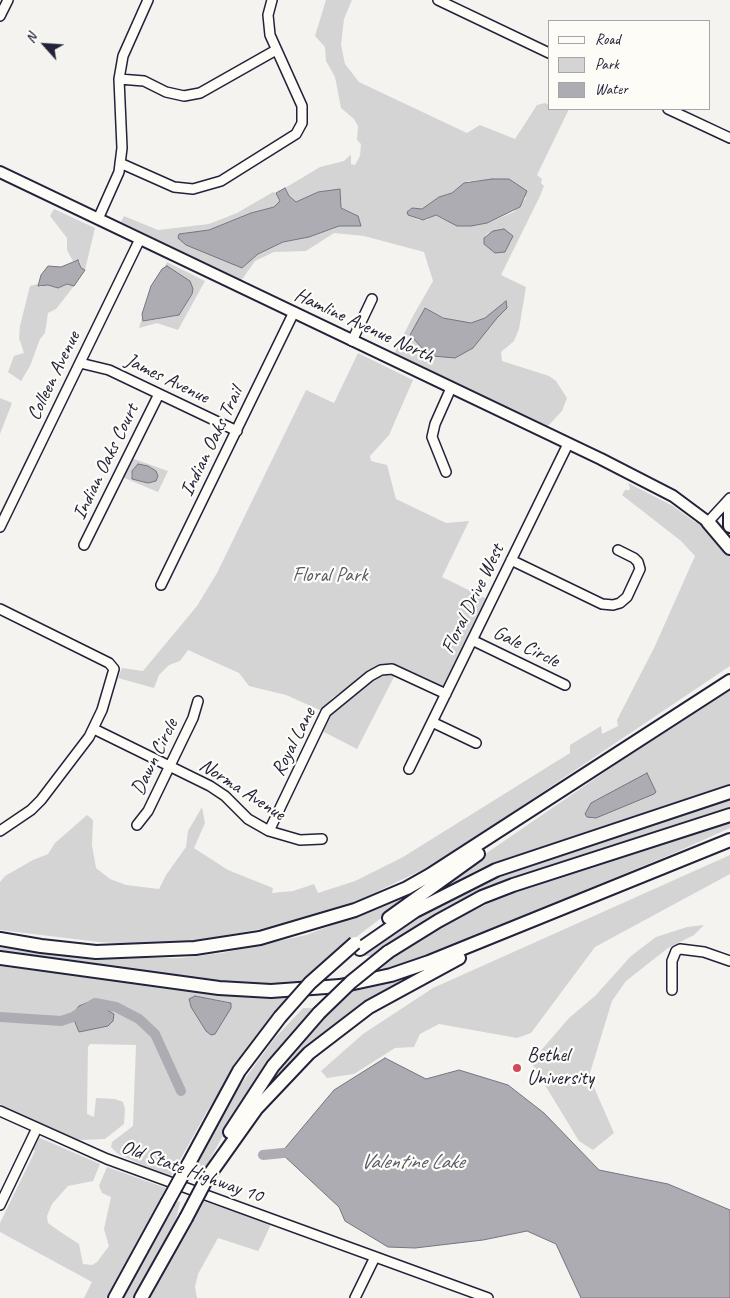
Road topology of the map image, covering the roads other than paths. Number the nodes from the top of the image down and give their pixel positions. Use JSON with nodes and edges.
{"nodes":[{"id":1,"x":8,"y":0,"type":"edge"},
{"id":2,"x":148,"y":0,"type":"edge"},
{"id":3,"x":272,"y":0,"type":"edge"},
{"id":4,"x":438,"y":0,"type":"edge"},
{"id":5,"x":0,"y":16,"type":"edge"},
{"id":6,"x":276,"y":50,"type":"junction"},
{"id":7,"x":548,"y":53,"type":"edge"},
{"id":8,"x":119,"y":79,"type":"junction"},
{"id":9,"x":670,"y":110,"type":"edge"},
{"id":10,"x":730,"y":138,"type":"edge"},
{"id":11,"x":120,"y":163,"type":"junction"},
{"id":12,"x":0,"y":172,"type":"edge"},
{"id":13,"x":98,"y":219,"type":"junction"},
{"id":14,"x":140,"y":239,"type":"junction"},
{"id":15,"x":372,"y":299,"type":"dead end"},
{"id":16,"x":294,"y":314,"type":"junction"},
{"id":17,"x":352,"y":341,"type":"junction"},
{"id":18,"x":80,"y":363,"type":"junction"},
{"id":19,"x":452,"y":388,"type":"junction"},
{"id":20,"x":159,"y":394,"type":"junction"},
{"id":21,"x":237,"y":432,"type":"junction"},
{"id":22,"x":568,"y":444,"type":"junction"},
{"id":23,"x":446,"y":472,"type":"dead end"},
{"id":24,"x":730,"y":498,"type":"edge"},
{"id":25,"x":730,"y":510,"type":"edge"},
{"id":26,"x":708,"y":522,"type":"junction"},
{"id":27,"x":730,"y":526,"type":"edge"},
{"id":28,"x":0,"y":527,"type":"edge"},
{"id":29,"x":730,"y":539,"type":"edge"},
{"id":30,"x":84,"y":545,"type":"dead end"},
{"id":31,"x":730,"y":548,"type":"edge"},
{"id":32,"x":618,"y":550,"type":"dead end"},
{"id":33,"x":512,"y":560,"type":"junction"},
{"id":34,"x":161,"y":585,"type":"dead end"},
{"id":35,"x":0,"y":609,"type":"edge"},
{"id":36,"x":472,"y":640,"type":"junction"},
{"id":37,"x":726,"y":683,"type":"edge"},
{"id":38,"x":565,"y":685,"type":"dead end"},
{"id":39,"x":446,"y":694,"type":"junction"},
{"id":40,"x":198,"y":701,"type":"dead end"},
{"id":41,"x":432,"y":722,"type":"junction"},
{"id":42,"x":94,"y":729,"type":"junction"},
{"id":43,"x":476,"y":743,"type":"dead end"},
{"id":44,"x":608,"y":760,"type":"junction"},
{"id":45,"x":169,"y":766,"type":"junction"},
{"id":46,"x":409,"y":770,"type":"dead end"},
{"id":47,"x":730,"y":792,"type":"edge"},
{"id":48,"x":730,"y":815,"type":"edge"},
{"id":49,"x":137,"y":825,"type":"dead end"},
{"id":50,"x":0,"y":831,"type":"edge"},
{"id":51,"x":269,"y":831,"type":"junction"},
{"id":52,"x":730,"y":838,"type":"edge"},
{"id":53,"x":322,"y":839,"type":"dead end"},
{"id":54,"x":512,"y":930,"type":"junction"},
{"id":55,"x":0,"y":939,"type":"edge"},
{"id":56,"x":357,"y":946,"type":"junction"},
{"id":57,"x":0,"y":958,"type":"edge"},
{"id":58,"x":730,"y":961,"type":"edge"},
{"id":59,"x":672,"y":990,"type":"dead end"},
{"id":60,"x":0,"y":1111,"type":"edge"},
{"id":61,"x":37,"y":1128,"type":"junction"},
{"id":62,"x":209,"y":1175,"type":"junction"},
{"id":63,"x":2,"y":1194,"type":"edge"},
{"id":64,"x":0,"y":1205,"type":"edge"},
{"id":65,"x":375,"y":1257,"type":"junction"},
{"id":66,"x":115,"y":1298,"type":"edge"},
{"id":67,"x":141,"y":1298,"type":"edge"},
{"id":68,"x":355,"y":1298,"type":"edge"},
{"id":69,"x":488,"y":1298,"type":"edge"}],
"edges":[{"from":1,"to":5,"type":"street"},
{"from":2,"to":8,"type":"street"},
{"from":3,"to":6,"type":"street"},
{"from":4,"to":7,"type":"street"},
{"from":6,"to":8,"type":"street"},
{"from":6,"to":11,"type":"street"},
{"from":8,"to":11,"type":"street"},
{"from":9,"to":10,"type":"street"},
{"from":11,"to":13,"type":"street"},
{"from":12,"to":13,"type":"main road","name":"Hamline Avenue North"},
{"from":13,"to":14,"type":"main road","name":"Hamline Avenue North"},
{"from":14,"to":16,"type":"main road","name":"Hamline Avenue North"},
{"from":14,"to":18,"type":"street","name":"Colleen Avenue"},
{"from":15,"to":17,"type":"street"},
{"from":16,"to":17,"type":"main road","name":"Hamline Avenue North"},
{"from":16,"to":21,"type":"street","name":"Indian Oaks Trail"},
{"from":17,"to":19,"type":"main road","name":"Hamline Avenue North"},
{"from":18,"to":20,"type":"street","name":"James Avenue"},
{"from":18,"to":28,"type":"street","name":"Colleen Avenue"},
{"from":19,"to":22,"type":"main road","name":"Hamline Avenue North"},
{"from":19,"to":23,"type":"street"},
{"from":20,"to":21,"type":"street","name":"James Avenue"},
{"from":20,"to":30,"type":"street","name":"Indian Oaks Court"},
{"from":21,"to":34,"type":"street","name":"Indian Oaks Trail"},
{"from":22,"to":26,"type":"main road","name":"Hamline Avenue North"},
{"from":22,"to":33,"type":"street","name":"Floral Drive West"},
{"from":24,"to":26,"type":"street"},
{"from":25,"to":27,"type":"highway"},
{"from":26,"to":29,"type":"highway","name":"Hamline Avenue North"},
{"from":26,"to":31,"type":"highway","name":"Hamline Avenue North"},
{"from":32,"to":33,"type":"street"},
{"from":33,"to":36,"type":"street","name":"Floral Drive West"},
{"from":35,"to":42,"type":"street"},
{"from":36,"to":38,"type":"street","name":"Gale Circle"},
{"from":36,"to":39,"type":"street","name":"Floral Drive West"},
{"from":37,"to":44,"type":"highway"},
{"from":39,"to":41,"type":"street","name":"Floral Drive West"},
{"from":39,"to":51,"type":"street","name":"Royal Lane"},
{"from":40,"to":45,"type":"street","name":"Dawn Circle"},
{"from":41,"to":43,"type":"street"},
{"from":41,"to":46,"type":"street","name":"Floral Drive West"},
{"from":42,"to":45,"type":"street","name":"Norma Avenue"},
{"from":42,"to":50,"type":"street"},
{"from":44,"to":55,"type":"highway"},
{"from":44,"to":56,"type":"highway"},
{"from":45,"to":49,"type":"street","name":"Dawn Circle"},
{"from":45,"to":51,"type":"street","name":"Norma Avenue"},
{"from":47,"to":56,"type":"highway"},
{"from":48,"to":62,"type":"highway","bridge":true},
{"from":51,"to":53,"type":"street","name":"Norma Avenue"},
{"from":52,"to":54,"type":"highway"},
{"from":54,"to":57,"type":"highway"},
{"from":54,"to":62,"type":"highway"},
{"from":56,"to":66,"type":"highway","bridge":true},
{"from":58,"to":59,"type":"street"},
{"from":60,"to":61,"type":"street","name":"Old State Highway 10"},
{"from":61,"to":63,"type":"street"},
{"from":61,"to":65,"type":"street","name":"Old State Highway 10"},
{"from":62,"to":67,"type":"highway","bridge":true},
{"from":63,"to":64,"type":"street"},
{"from":65,"to":68,"type":"street"},
{"from":65,"to":69,"type":"street","name":"Old State Highway 10"}]}
